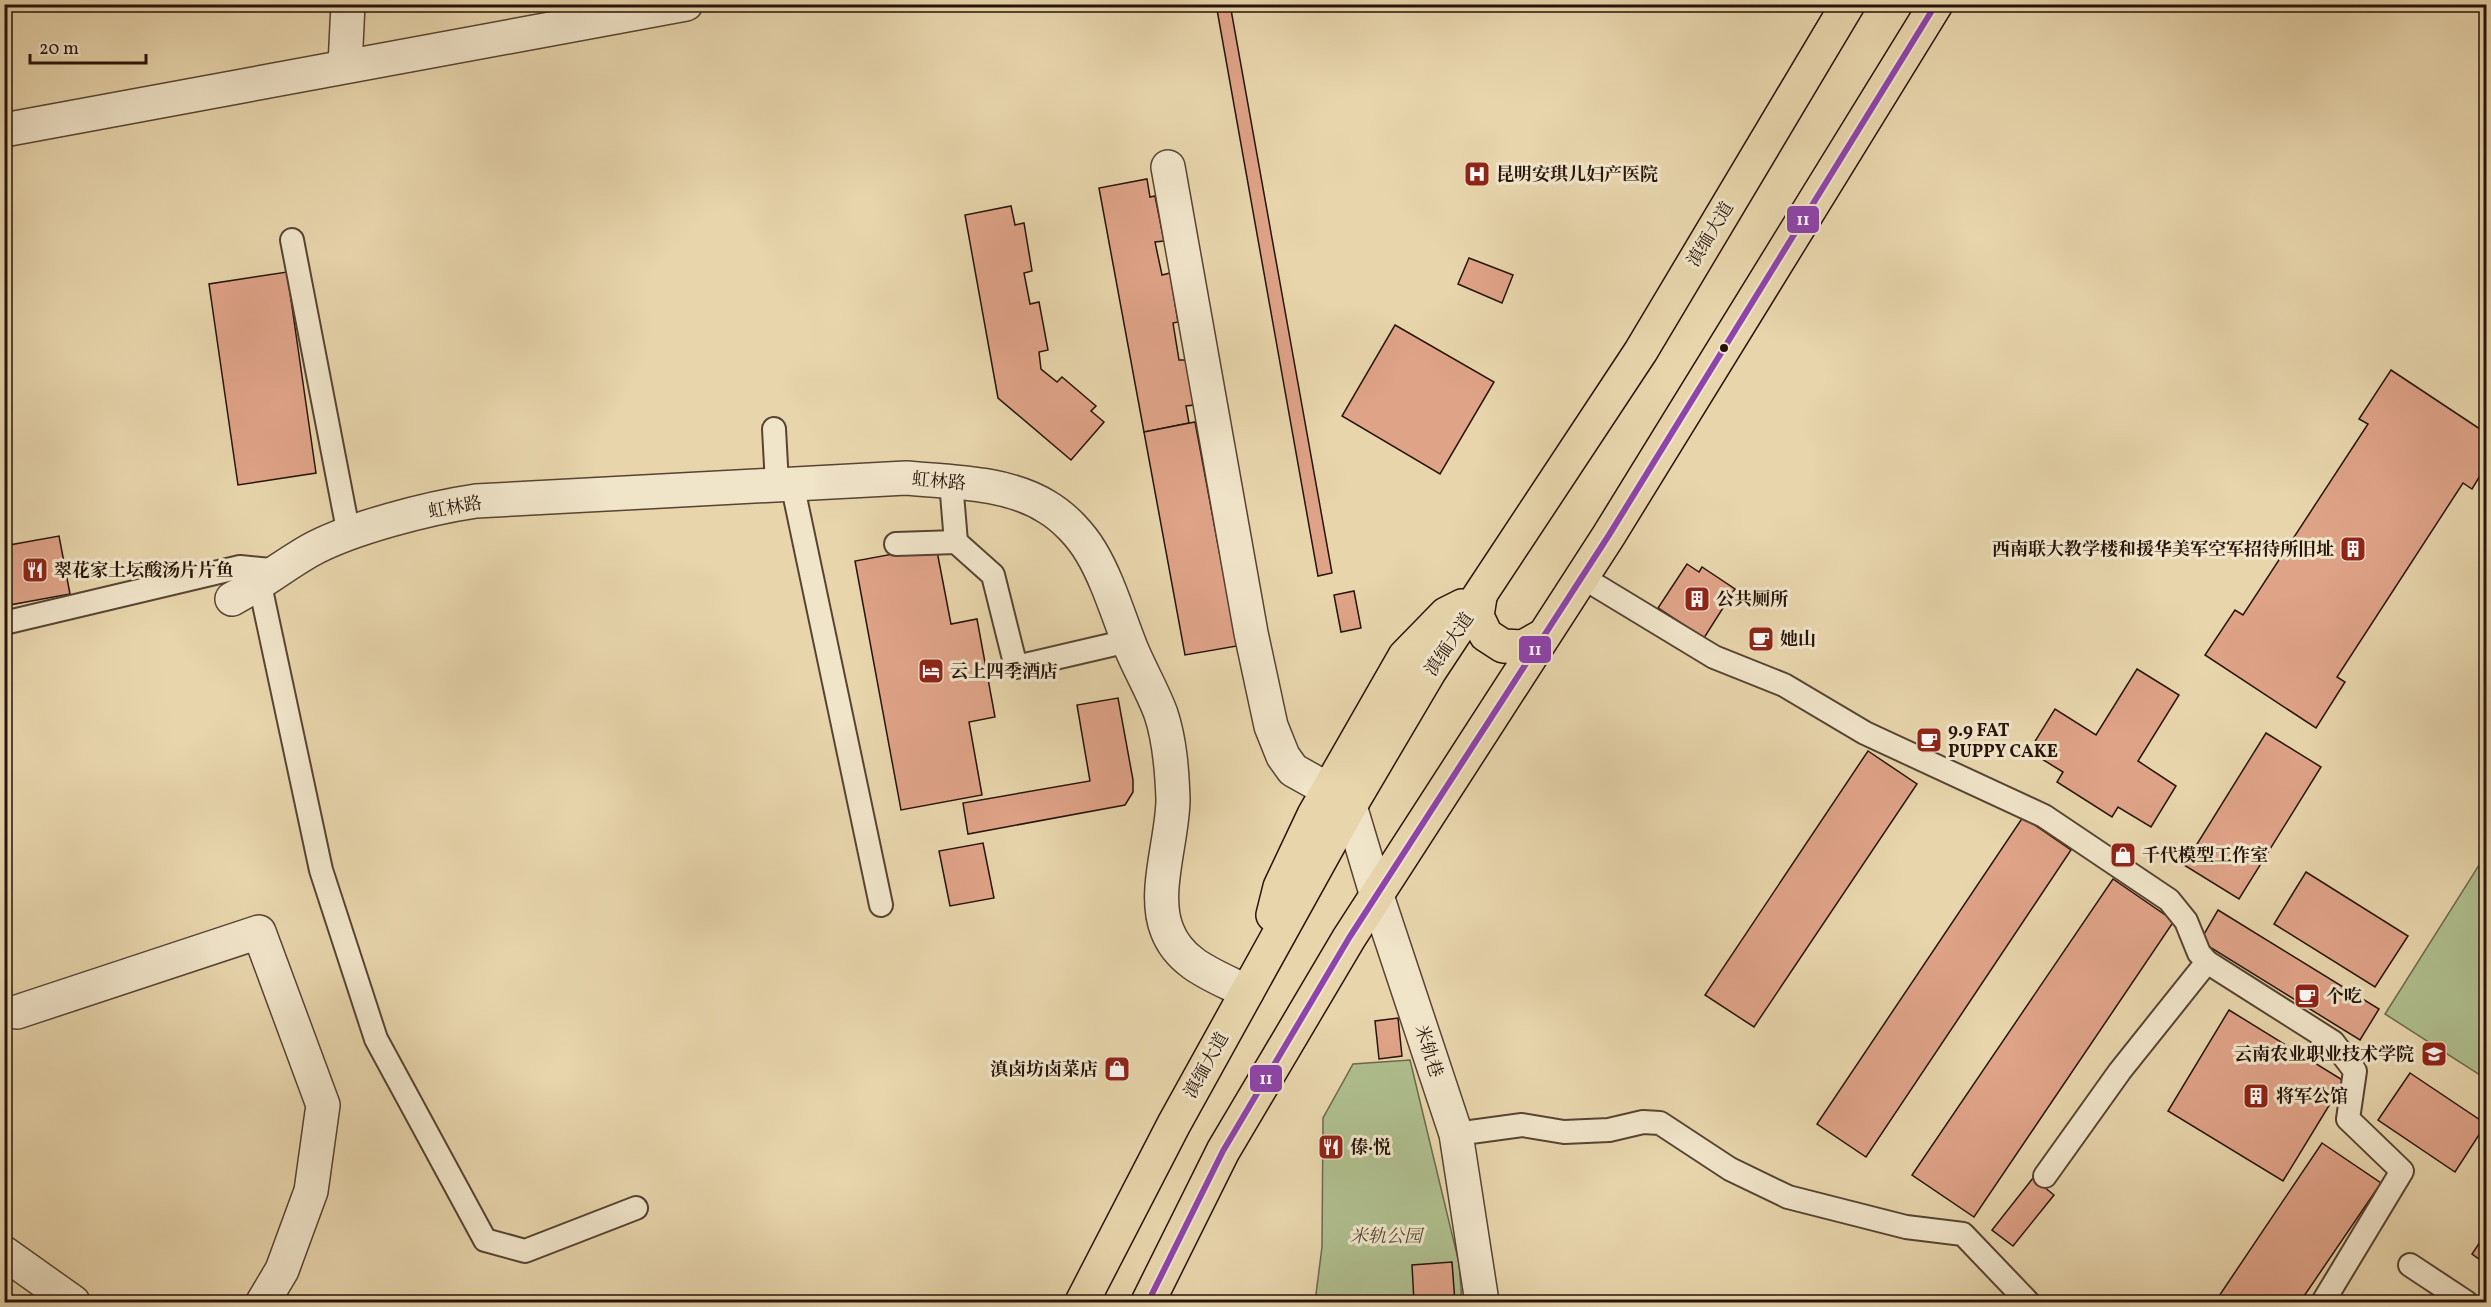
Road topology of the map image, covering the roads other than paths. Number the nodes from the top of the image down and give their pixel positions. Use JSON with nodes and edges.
{"nodes":[{"id":1,"x":348,"y":4,"type":"edge"},
{"id":2,"x":686,"y":4,"type":"edge"},
{"id":3,"x":1848,"y":4,"type":"edge"},
{"id":4,"x":1936,"y":4,"type":"edge"},
{"id":5,"x":345,"y":66,"type":"junction"},
{"id":6,"x":4,"y":130,"type":"edge"},
{"id":7,"x":1168,"y":167,"type":"dead end"},
{"id":8,"x":292,"y":240,"type":"dead end"},
{"id":9,"x":774,"y":429,"type":"dead end"},
{"id":10,"x":951,"y":482,"type":"junction"},
{"id":11,"x":784,"y":484,"type":"junction"},
{"id":12,"x":350,"y":535,"type":"junction"},
{"id":13,"x":957,"y":542,"type":"junction"},
{"id":14,"x":896,"y":544,"type":"dead end"},
{"id":15,"x":1582,"y":577,"type":"junction"},
{"id":16,"x":257,"y":585,"type":"junction"},
{"id":17,"x":1480,"y":597,"type":"junction"},
{"id":18,"x":4,"y":623,"type":"edge"},
{"id":19,"x":1541,"y":637,"type":"junction"},
{"id":20,"x":1128,"y":641,"type":"junction"},
{"id":21,"x":1339,"y":797,"type":"junction"},
{"id":22,"x":1376,"y":894,"type":"junction"},
{"id":23,"x":881,"y":905,"type":"dead end"},
{"id":24,"x":2207,"y":962,"type":"junction"},
{"id":25,"x":1253,"y":981,"type":"junction"},
{"id":26,"x":17,"y":1012,"type":"dead end"},
{"id":27,"x":1456,"y":1134,"type":"junction"},
{"id":28,"x":2045,"y":1176,"type":"dead end"},
{"id":29,"x":636,"y":1208,"type":"dead end"},
{"id":30,"x":4,"y":1253,"type":"edge"},
{"id":31,"x":2410,"y":1265,"type":"dead end"},
{"id":32,"x":73,"y":1302,"type":"edge"},
{"id":33,"x":263,"y":1302,"type":"edge"},
{"id":34,"x":1082,"y":1302,"type":"edge"},
{"id":35,"x":1148,"y":1302,"type":"edge"},
{"id":36,"x":1482,"y":1302,"type":"edge"},
{"id":37,"x":2028,"y":1302,"type":"edge"},
{"id":38,"x":2323,"y":1302,"type":"edge"},
{"id":39,"x":2466,"y":1302,"type":"edge"}],
"edges":[{"from":1,"to":5,"type":"street"},
{"from":2,"to":5,"type":"street"},
{"from":3,"to":17,"type":"main road","name":"滇缅大道"},
{"from":4,"to":15,"type":"main road"},
{"from":5,"to":6,"type":"street"},
{"from":7,"to":21,"type":"street"},
{"from":8,"to":12,"type":"lane"},
{"from":9,"to":11,"type":"lane"},
{"from":10,"to":11,"type":"street","name":"虹林路"},
{"from":10,"to":13,"type":"lane"},
{"from":10,"to":20,"type":"street","name":"虹林路"},
{"from":11,"to":12,"type":"street","name":"虹林路"},
{"from":11,"to":23,"type":"lane"},
{"from":12,"to":16,"type":"street","name":"虹林路"},
{"from":13,"to":14,"type":"lane"},
{"from":13,"to":20,"type":"lane"},
{"from":15,"to":19,"type":"main road"},
{"from":15,"to":24,"type":"lane"},
{"from":16,"to":18,"type":"lane"},
{"from":16,"to":29,"type":"lane"},
{"from":17,"to":19,"type":"main road"},
{"from":17,"to":21,"type":"main road","name":"滇缅大道"},
{"from":19,"to":22,"type":"main road"},
{"from":20,"to":25,"type":"street","name":"虹林路"},
{"from":21,"to":22,"type":"street","name":"米轨巷"},
{"from":21,"to":25,"type":"main road","name":"滇缅大道"},
{"from":22,"to":27,"type":"street","name":"米轨巷"},
{"from":22,"to":35,"type":"main road"},
{"from":24,"to":28,"type":"lane"},
{"from":24,"to":38,"type":"lane"},
{"from":25,"to":34,"type":"main road","name":"滇缅大道"},
{"from":26,"to":33,"type":"street"},
{"from":27,"to":36,"type":"street","name":"米轨巷"},
{"from":27,"to":37,"type":"lane"},
{"from":30,"to":32,"type":"street"},
{"from":31,"to":39,"type":"lane"}]}
